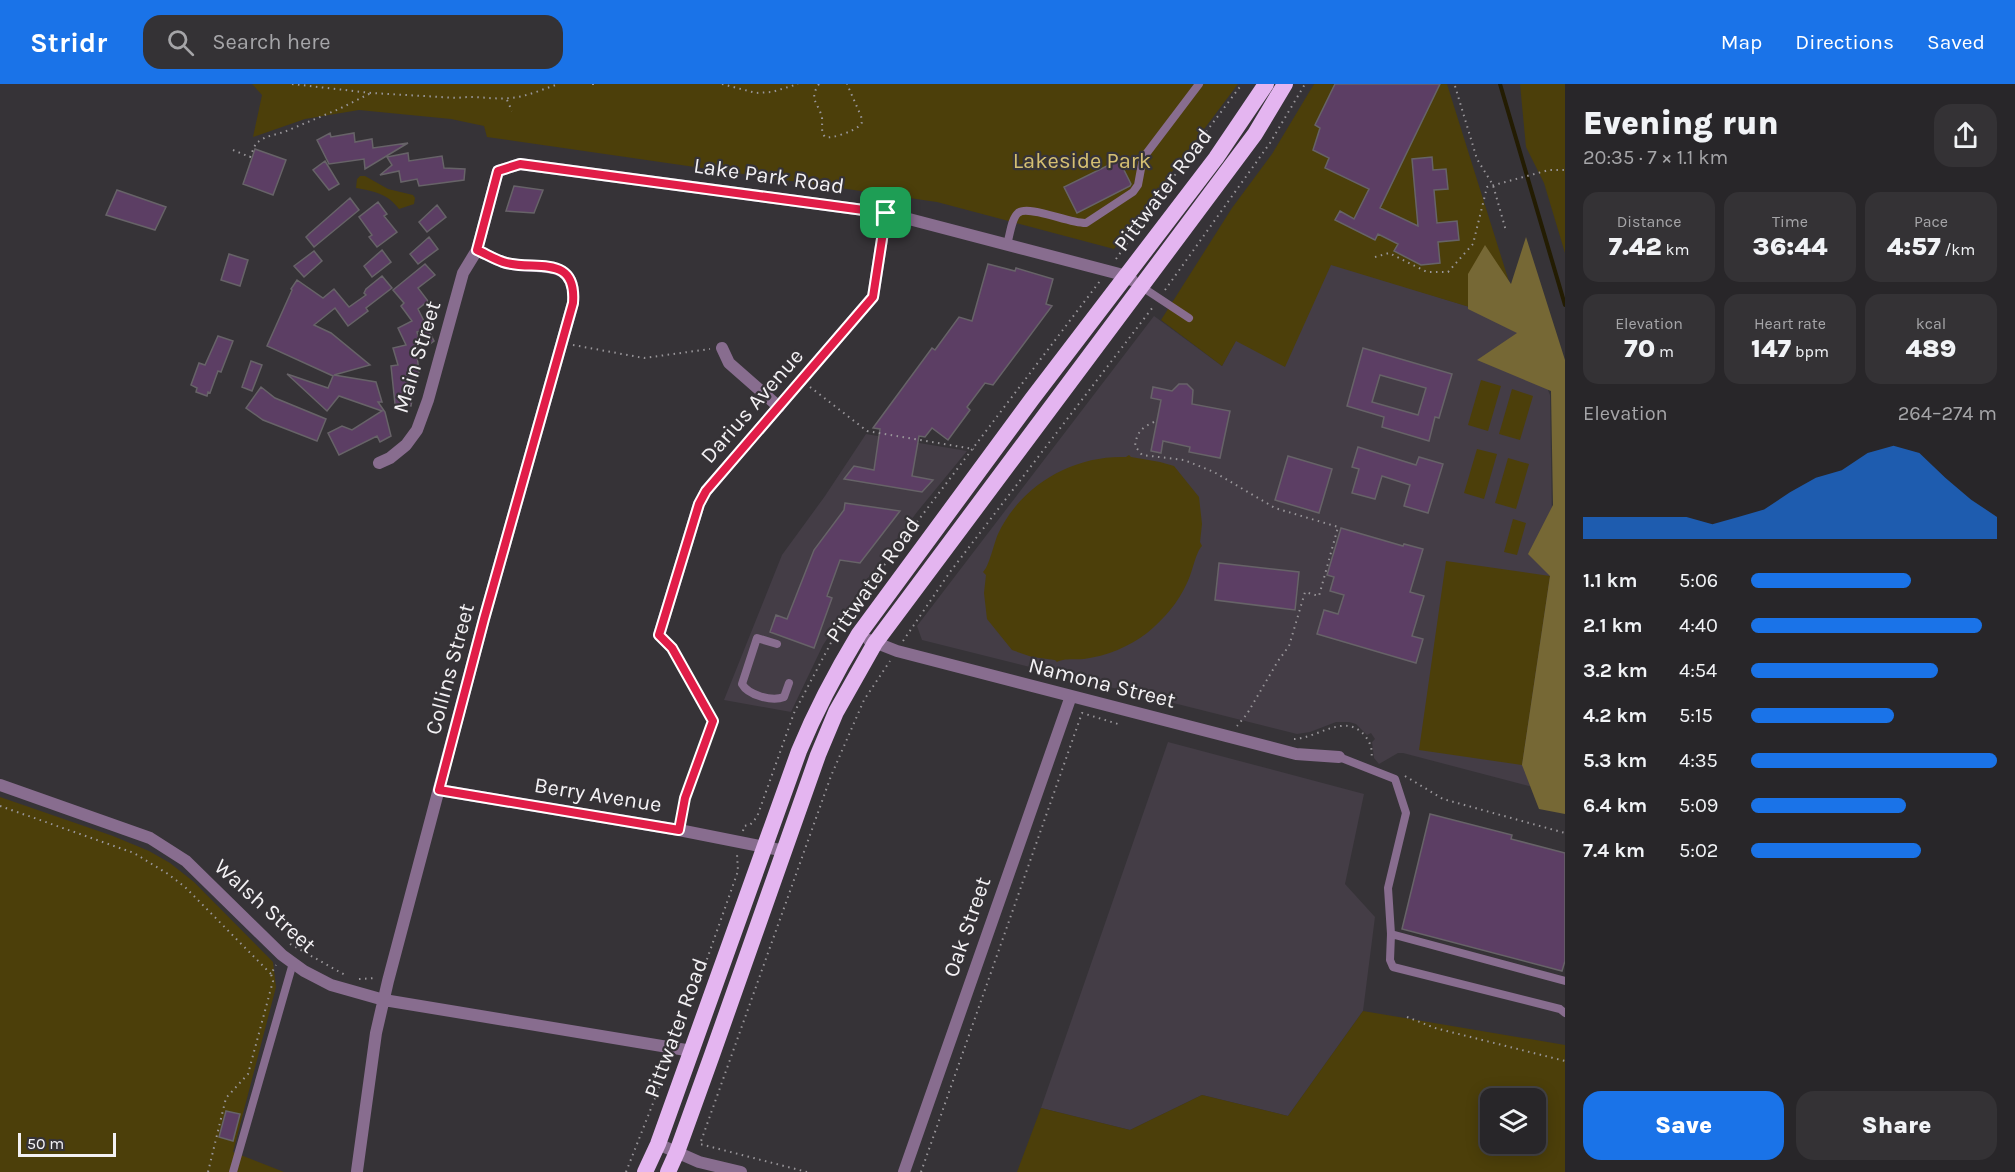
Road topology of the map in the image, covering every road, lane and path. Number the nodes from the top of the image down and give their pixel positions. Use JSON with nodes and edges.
{"nodes":[{"id":1,"x":292,"y":84,"type":"edge"},
{"id":2,"x":559,"y":84,"type":"edge"},
{"id":3,"x":723,"y":84,"type":"edge"},
{"id":4,"x":798,"y":84,"type":"edge"},
{"id":5,"x":819,"y":84,"type":"edge"},
{"id":6,"x":847,"y":84,"type":"edge"},
{"id":7,"x":1199,"y":84,"type":"edge"},
{"id":8,"x":1242,"y":84,"type":"edge"},
{"id":9,"x":1266,"y":84,"type":"edge"},
{"id":10,"x":1285,"y":84,"type":"edge"},
{"id":11,"x":1305,"y":84,"type":"edge"},
{"id":12,"x":1455,"y":86,"type":"dead end"},
{"id":13,"x":371,"y":93,"type":"junction"},
{"id":14,"x":506,"y":99,"type":"junction"},
{"id":15,"x":512,"y":111,"type":"dead end"},
{"id":16,"x":233,"y":150,"type":"dead end"},
{"id":17,"x":1565,"y":170,"type":"edge"},
{"id":18,"x":1493,"y":185,"type":"junction"},
{"id":19,"x":886,"y":213,"type":"junction"},
{"id":20,"x":1506,"y":231,"type":"dead end"},
{"id":21,"x":1007,"y":244,"type":"junction"},
{"id":22,"x":477,"y":250,"type":"junction"},
{"id":23,"x":1375,"y":257,"type":"dead end"},
{"id":24,"x":1108,"y":271,"type":"junction"},
{"id":25,"x":1127,"y":276,"type":"junction"},
{"id":26,"x":1142,"y":287,"type":"junction"},
{"id":27,"x":1159,"y":298,"type":"junction"},
{"id":28,"x":1189,"y":318,"type":"dead end"},
{"id":29,"x":561,"y":343,"type":"junction"},
{"id":30,"x":722,"y":348,"type":"joint"},
{"id":31,"x":801,"y":381,"type":"junction"},
{"id":32,"x":780,"y":407,"type":"junction"},
{"id":33,"x":1154,"y":422,"type":"dead end"},
{"id":34,"x":974,"y":449,"type":"dead end"},
{"id":35,"x":379,"y":463,"type":"dead end"},
{"id":36,"x":859,"y":634,"type":"junction"},
{"id":37,"x":659,"y":635,"type":"joint"},
{"id":38,"x":907,"y":635,"type":"junction"},
{"id":39,"x":910,"y":640,"type":"dead end"},
{"id":40,"x":875,"y":643,"type":"junction"},
{"id":41,"x":777,"y":644,"type":"dead end"},
{"id":42,"x":897,"y":651,"type":"junction"},
{"id":43,"x":789,"y":683,"type":"dead end"},
{"id":44,"x":1071,"y":696,"type":"junction"},
{"id":45,"x":1118,"y":724,"type":"dead end"},
{"id":46,"x":1247,"y":728,"type":"dead end"},
{"id":47,"x":1289,"y":739,"type":"dead end"},
{"id":48,"x":1339,"y":757,"type":"joint"},
{"id":49,"x":1369,"y":765,"type":"junction"},
{"id":50,"x":1399,"y":771,"type":"dead end"},
{"id":51,"x":0,"y":785,"type":"edge"},
{"id":52,"x":439,"y":790,"type":"junction"},
{"id":53,"x":0,"y":806,"type":"edge"},
{"id":54,"x":679,"y":830,"type":"junction"},
{"id":55,"x":1565,"y":833,"type":"edge"},
{"id":56,"x":765,"y":846,"type":"junction"},
{"id":57,"x":785,"y":851,"type":"junction"},
{"id":58,"x":1392,"y":934,"type":"junction"},
{"id":59,"x":293,"y":963,"type":"junction"},
{"id":60,"x":272,"y":974,"type":"dead end"},
{"id":61,"x":1565,"y":981,"type":"edge"},
{"id":62,"x":384,"y":1000,"type":"junction"},
{"id":63,"x":1565,"y":1013,"type":"edge"},
{"id":64,"x":1407,"y":1017,"type":"dead end"},
{"id":65,"x":692,"y":1051,"type":"junction"},
{"id":66,"x":1565,"y":1061,"type":"edge"},
{"id":67,"x":658,"y":1144,"type":"junction"},
{"id":68,"x":677,"y":1152,"type":"junction"},
{"id":69,"x":357,"y":1171,"type":"edge"},
{"id":70,"x":233,"y":1172,"type":"edge"},
{"id":71,"x":645,"y":1172,"type":"edge"},
{"id":72,"x":668,"y":1172,"type":"edge"},
{"id":73,"x":741,"y":1172,"type":"edge"},
{"id":74,"x":807,"y":1172,"type":"edge"},
{"id":75,"x":904,"y":1172,"type":"edge"},
{"id":76,"x":921,"y":1172,"type":"edge"}],
"edges":[{"from":1,"to":13,"type":"path"},
{"from":2,"to":14,"type":"path"},
{"from":3,"to":4,"type":"path"},
{"from":5,"to":6,"type":"path"},
{"from":7,"to":21,"type":"lane"},
{"from":8,"to":24,"type":"path"},
{"from":9,"to":25,"type":"highway","name":"Pittwater Road"},
{"from":10,"to":26,"type":"highway","name":"Pittwater Road"},
{"from":11,"to":27,"type":"path"},
{"from":12,"to":18,"type":"path"},
{"from":13,"to":14,"type":"path"},
{"from":13,"to":16,"type":"path"},
{"from":14,"to":15,"type":"path"},
{"from":17,"to":18,"type":"path"},
{"from":18,"to":20,"type":"path"},
{"from":18,"to":23,"type":"path"},
{"from":19,"to":21,"type":"street","name":"Lake Park Road"},
{"from":19,"to":22,"type":"street","name":"Lake Park Road"},
{"from":19,"to":31,"type":"street","name":"Darius Avenue"},
{"from":21,"to":24,"type":"street","name":"Lake Park Road"},
{"from":22,"to":29,"type":"street","name":"Collins Street"},
{"from":22,"to":35,"type":"street","name":"Main Street"},
{"from":24,"to":25,"type":"street","name":"Lake Park Road"},
{"from":25,"to":26,"type":"street","name":"Lake Park Road"},
{"from":25,"to":36,"type":"highway","name":"Pittwater Road"},
{"from":26,"to":27,"type":"lane"},
{"from":26,"to":40,"type":"highway","name":"Pittwater Road"},
{"from":27,"to":28,"type":"lane"},
{"from":27,"to":38,"type":"path"},
{"from":29,"to":30,"type":"path"},
{"from":29,"to":52,"type":"street","name":"Collins Street"},
{"from":30,"to":32,"type":"street"},
{"from":31,"to":32,"type":"street","name":"Darius Avenue"},
{"from":31,"to":34,"type":"path"},
{"from":32,"to":37,"type":"street","name":"Darius Avenue"},
{"from":33,"to":46,"type":"path"},
{"from":36,"to":40,"type":"street","name":"Namona Street"},
{"from":36,"to":56,"type":"highway","name":"Pittwater Road"},
{"from":37,"to":54,"type":"path"},
{"from":38,"to":39,"type":"path"},
{"from":38,"to":42,"type":"path"},
{"from":40,"to":42,"type":"street","name":"Namona Street"},
{"from":40,"to":57,"type":"highway","name":"Pittwater Road"},
{"from":41,"to":43,"type":"lane"},
{"from":42,"to":44,"type":"street","name":"Namona Street"},
{"from":42,"to":74,"type":"path"},
{"from":44,"to":48,"type":"street","name":"Namona Street"},
{"from":44,"to":75,"type":"street","name":"Oak Street"},
{"from":45,"to":76,"type":"path"},
{"from":47,"to":49,"type":"path"},
{"from":48,"to":49,"type":"lane"},
{"from":49,"to":58,"type":"lane"},
{"from":50,"to":55,"type":"path"},
{"from":51,"to":59,"type":"street","name":"Walsh Street"},
{"from":52,"to":54,"type":"street","name":"Berry Avenue"},
{"from":52,"to":62,"type":"street","name":"Collins Street"},
{"from":53,"to":60,"type":"path"},
{"from":54,"to":56,"type":"street","name":"Berry Avenue"},
{"from":56,"to":57,"type":"street","name":"Berry Avenue"},
{"from":56,"to":65,"type":"highway","name":"Pittwater Road"},
{"from":57,"to":68,"type":"highway","name":"Pittwater Road"},
{"from":58,"to":61,"type":"lane"},
{"from":58,"to":63,"type":"lane"},
{"from":59,"to":62,"type":"street","name":"Walsh Street"},
{"from":59,"to":70,"type":"lane"},
{"from":62,"to":65,"type":"street","name":"Walsh Street"},
{"from":62,"to":69,"type":"street","name":"Collins Street"},
{"from":64,"to":66,"type":"path"},
{"from":65,"to":67,"type":"highway","name":"Pittwater Road"},
{"from":67,"to":68,"type":"street"},
{"from":67,"to":71,"type":"highway","name":"Pittwater Road"},
{"from":68,"to":72,"type":"highway","name":"Pittwater Road"},
{"from":68,"to":73,"type":"street"}]}
